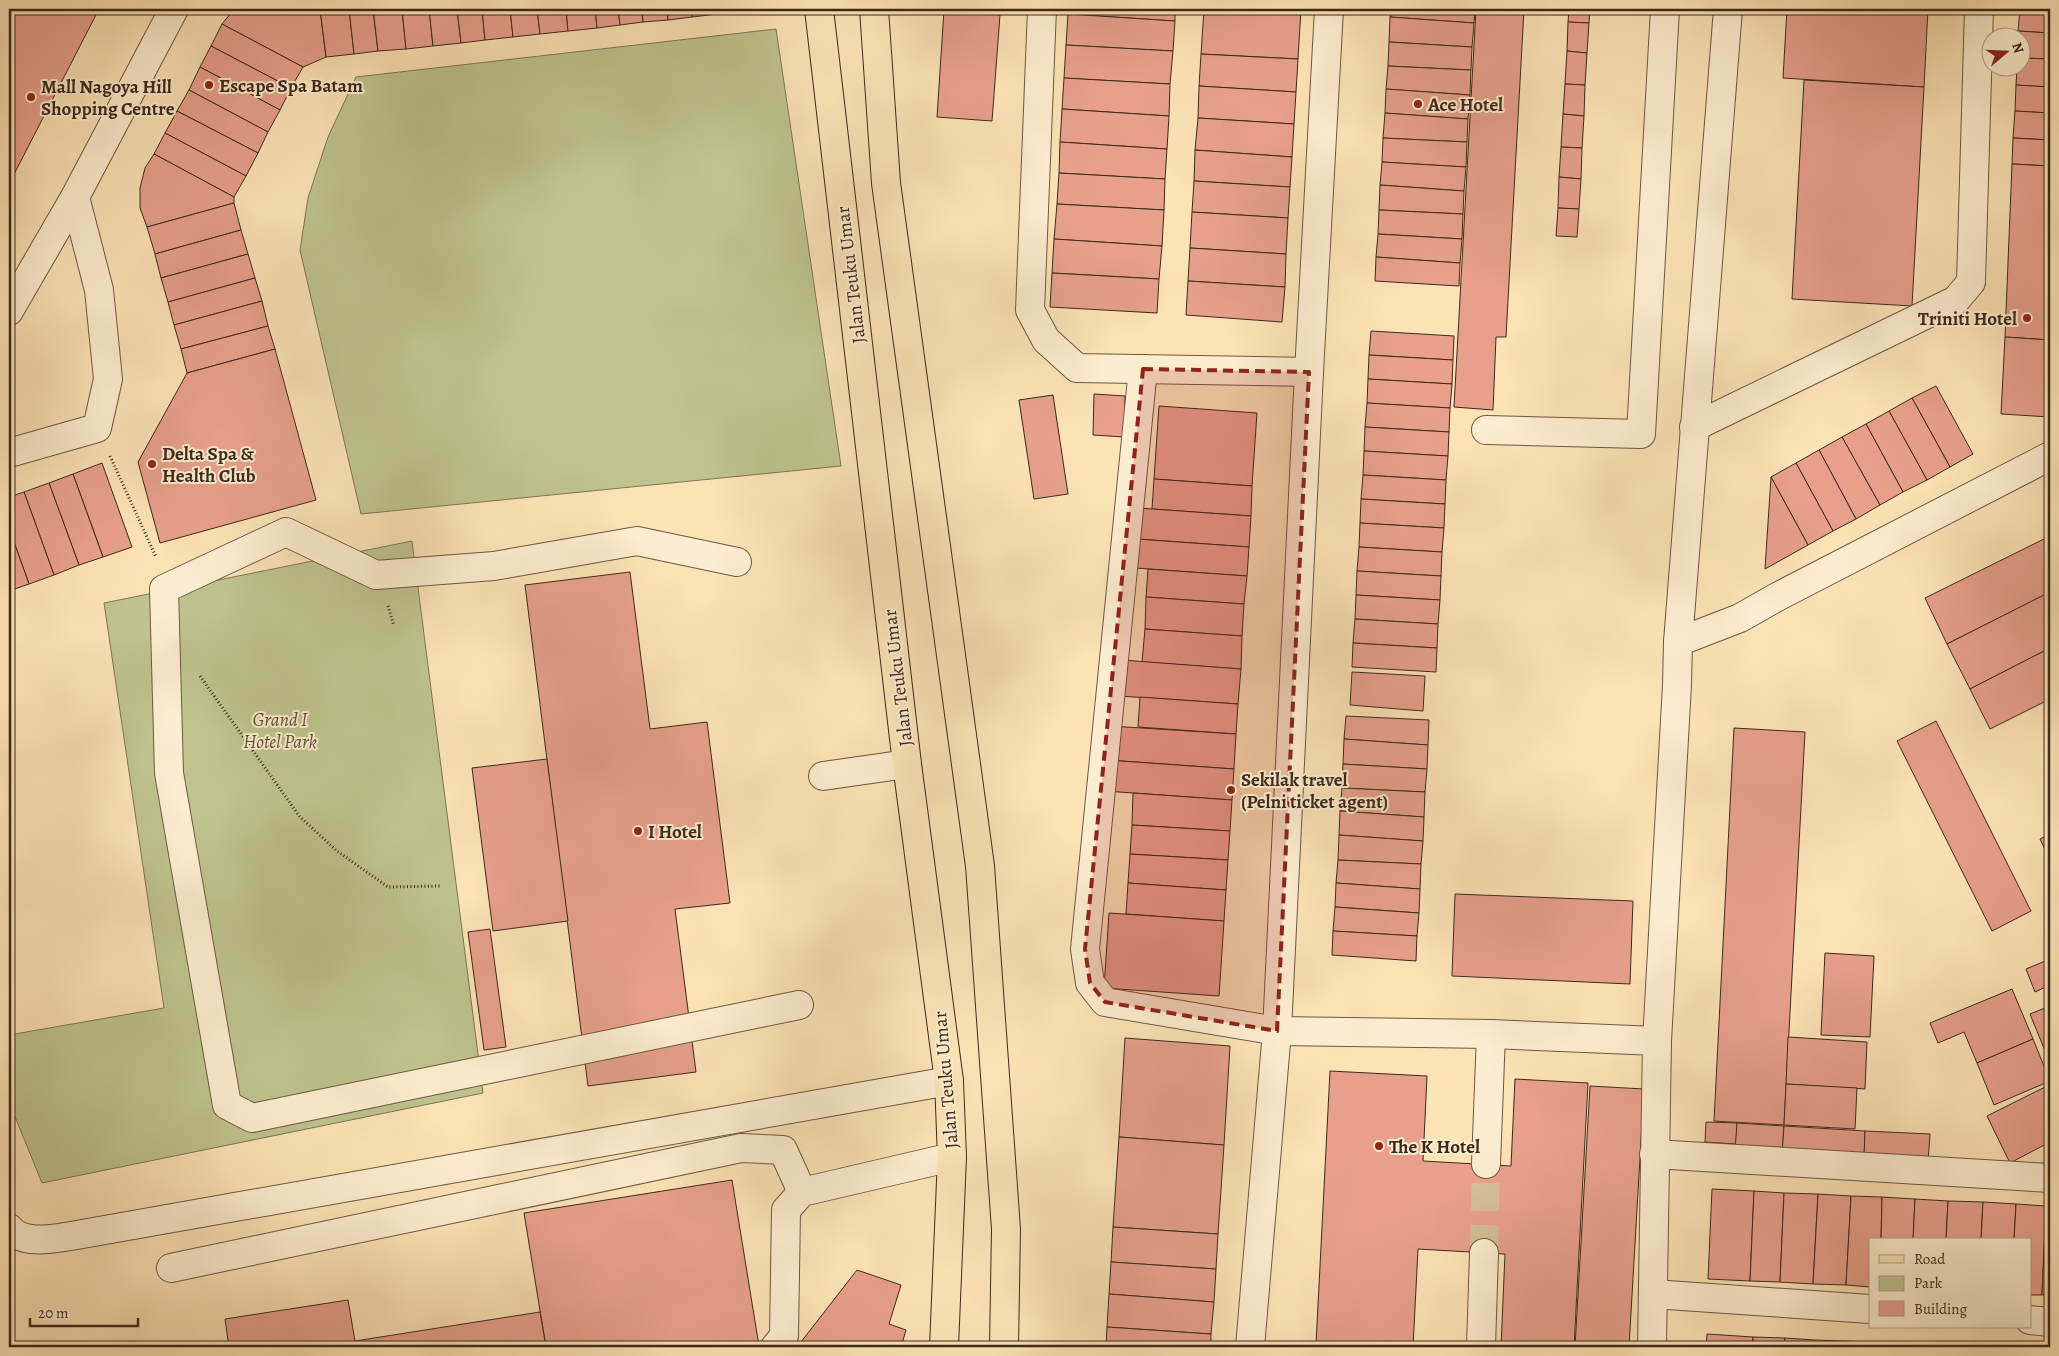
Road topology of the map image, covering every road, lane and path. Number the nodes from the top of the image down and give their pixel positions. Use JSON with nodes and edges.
{"nodes":[{"id":1,"x":174,"y":9,"type":"edge"},
{"id":2,"x":819,"y":9,"type":"edge"},
{"id":3,"x":874,"y":9,"type":"edge"},
{"id":4,"x":1042,"y":9,"type":"edge"},
{"id":5,"x":1330,"y":9,"type":"edge"},
{"id":6,"x":1665,"y":9,"type":"edge"},
{"id":7,"x":1728,"y":9,"type":"edge"},
{"id":8,"x":1979,"y":9,"type":"edge"},
{"id":9,"x":75,"y":197,"type":"junction"},
{"id":10,"x":9,"y":312,"type":"edge"},
{"id":11,"x":1143,"y":369,"type":"junction"},
{"id":12,"x":1309,"y":372,"type":"junction"},
{"id":13,"x":1694,"y":427,"type":"junction"},
{"id":14,"x":1486,"y":430,"type":"dead end"},
{"id":15,"x":9,"y":453,"type":"edge"},
{"id":16,"x":2050,"y":456,"type":"edge"},
{"id":17,"x":737,"y":562,"type":"dead end"},
{"id":18,"x":1678,"y":642,"type":"junction"},
{"id":19,"x":195,"y":669,"type":"dead end"},
{"id":20,"x":907,"y":764,"type":"junction"},
{"id":21,"x":823,"y":776,"type":"dead end"},
{"id":22,"x":440,"y":886,"type":"dead end"},
{"id":23,"x":799,"y":1005,"type":"dead end"},
{"id":24,"x":1277,"y":1031,"type":"junction"},
{"id":25,"x":1491,"y":1034,"type":"junction"},
{"id":26,"x":1657,"y":1040,"type":"junction"},
{"id":27,"x":949,"y":1081,"type":"junction"},
{"id":28,"x":1654,"y":1154,"type":"junction"},
{"id":29,"x":952,"y":1157,"type":"junction"},
{"id":30,"x":1486,"y":1164,"type":"tunnel mouth"},
{"id":31,"x":2050,"y":1178,"type":"edge"},
{"id":32,"x":802,"y":1192,"type":"junction"},
{"id":33,"x":10,"y":1232,"type":"edge"},
{"id":34,"x":1484,"y":1253,"type":"tunnel mouth"},
{"id":35,"x":171,"y":1268,"type":"dead end"},
{"id":36,"x":1653,"y":1294,"type":"junction"},
{"id":37,"x":1869,"y":1309,"type":"edge"},
{"id":38,"x":2032,"y":1320,"type":"edge"},
{"id":39,"x":2050,"y":1322,"type":"edge"},
{"id":40,"x":775,"y":1347,"type":"edge"},
{"id":41,"x":944,"y":1347,"type":"edge"},
{"id":42,"x":1004,"y":1347,"type":"edge"},
{"id":43,"x":1250,"y":1347,"type":"edge"},
{"id":44,"x":1481,"y":1347,"type":"edge"},
{"id":45,"x":1652,"y":1347,"type":"edge"}],
"edges":[{"from":1,"to":9,"type":"street"},
{"from":2,"to":20,"type":"main road","name":"Jalan Teuku Umar"},
{"from":3,"to":42,"type":"main road"},
{"from":4,"to":11,"type":"street"},
{"from":5,"to":12,"type":"street"},
{"from":6,"to":14,"type":"street"},
{"from":7,"to":13,"type":"street"},
{"from":8,"to":13,"type":"street"},
{"from":9,"to":10,"type":"street"},
{"from":9,"to":15,"type":"street"},
{"from":11,"to":12,"type":"street"},
{"from":11,"to":24,"type":"street"},
{"from":12,"to":24,"type":"street"},
{"from":13,"to":18,"type":"street"},
{"from":16,"to":18,"type":"street"},
{"from":17,"to":23,"type":"street"},
{"from":18,"to":26,"type":"street"},
{"from":19,"to":22,"type":"path"},
{"from":20,"to":21,"type":"street"},
{"from":20,"to":27,"type":"main road","name":"Jalan Teuku Umar"},
{"from":24,"to":25,"type":"street"},
{"from":24,"to":43,"type":"street"},
{"from":25,"to":26,"type":"street"},
{"from":25,"to":30,"type":"street"},
{"from":26,"to":28,"type":"street"},
{"from":27,"to":29,"type":"main road","name":"Jalan Teuku Umar"},
{"from":27,"to":33,"type":"street"},
{"from":28,"to":31,"type":"street"},
{"from":28,"to":36,"type":"street"},
{"from":29,"to":32,"type":"street"},
{"from":29,"to":41,"type":"main road","name":"Jalan Teuku Umar"},
{"from":32,"to":35,"type":"street"},
{"from":32,"to":40,"type":"street"},
{"from":34,"to":44,"type":"street"},
{"from":36,"to":37,"type":"street"},
{"from":36,"to":45,"type":"street"},
{"from":38,"to":39,"type":"street"}]}
